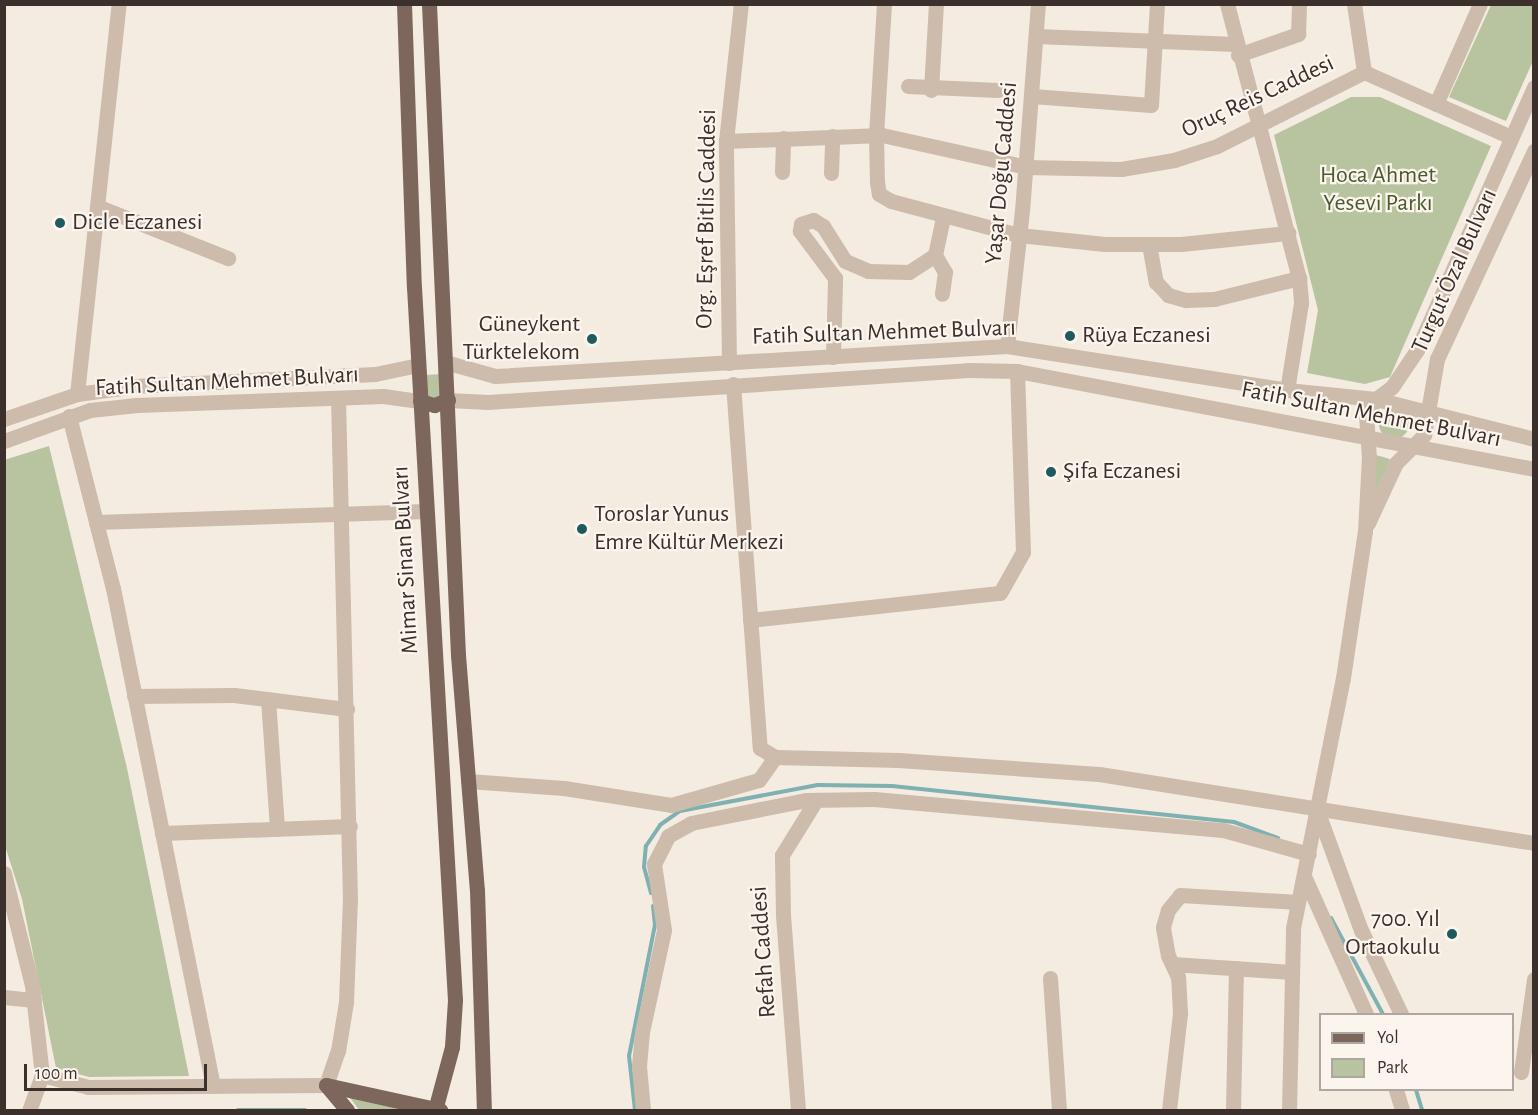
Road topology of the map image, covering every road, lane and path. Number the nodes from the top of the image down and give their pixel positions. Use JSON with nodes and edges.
{"nodes":[{"id":1,"x":119,"y":4,"type":"edge"},
{"id":2,"x":429,"y":4,"type":"edge"},
{"id":3,"x":741,"y":4,"type":"edge"},
{"id":4,"x":884,"y":4,"type":"edge"},
{"id":5,"x":936,"y":4,"type":"edge"},
{"id":6,"x":1038,"y":4,"type":"edge"},
{"id":7,"x":1157,"y":4,"type":"edge"},
{"id":8,"x":1227,"y":4,"type":"edge"},
{"id":9,"x":1299,"y":4,"type":"edge"},
{"id":10,"x":1354,"y":4,"type":"edge"},
{"id":11,"x":1480,"y":4,"type":"edge"},
{"id":12,"x":402,"y":6,"type":"edge"},
{"id":13,"x":1036,"y":36,"type":"junction"},
{"id":14,"x":1156,"y":41,"type":"junction"},
{"id":15,"x":1237,"y":49,"type":"junction"},
{"id":16,"x":1364,"y":72,"type":"junction"},
{"id":17,"x":908,"y":86,"type":"dead end"},
{"id":18,"x":1533,"y":87,"type":"edge"},
{"id":19,"x":931,"y":90,"type":"junction"},
{"id":20,"x":998,"y":90,"type":"dead end"},
{"id":21,"x":1032,"y":96,"type":"junction"},
{"id":22,"x":1436,"y":104,"type":"junction"},
{"id":23,"x":1259,"y":126,"type":"junction"},
{"id":24,"x":876,"y":135,"type":"junction"},
{"id":25,"x":832,"y":136,"type":"junction"},
{"id":26,"x":1511,"y":137,"type":"junction"},
{"id":27,"x":783,"y":138,"type":"junction"},
{"id":28,"x":726,"y":141,"type":"junction"},
{"id":29,"x":1533,"y":151,"type":"edge"},
{"id":30,"x":1026,"y":167,"type":"junction"},
{"id":31,"x":782,"y":172,"type":"dead end"},
{"id":32,"x":831,"y":173,"type":"dead end"},
{"id":33,"x":99,"y":207,"type":"junction"},
{"id":34,"x":944,"y":217,"type":"junction"},
{"id":35,"x":1288,"y":233,"type":"junction"},
{"id":36,"x":1019,"y":235,"type":"junction"},
{"id":37,"x":1149,"y":244,"type":"junction"},
{"id":38,"x":935,"y":255,"type":"junction"},
{"id":39,"x":228,"y":258,"type":"dead end"},
{"id":40,"x":1299,"y":278,"type":"junction"},
{"id":41,"x":942,"y":294,"type":"dead end"},
{"id":42,"x":1007,"y":346,"type":"junction"},
{"id":43,"x":833,"y":357,"type":"junction"},
{"id":44,"x":445,"y":362,"type":"junction"},
{"id":45,"x":729,"y":363,"type":"junction"},
{"id":46,"x":418,"y":364,"type":"junction"},
{"id":47,"x":1017,"y":371,"type":"junction"},
{"id":48,"x":733,"y":384,"type":"junction"},
{"id":49,"x":1287,"y":390,"type":"junction"},
{"id":50,"x":77,"y":394,"type":"junction"},
{"id":51,"x":338,"y":398,"type":"junction"},
{"id":52,"x":1376,"y":399,"type":"junction"},
{"id":53,"x":448,"y":400,"type":"junction"},
{"id":54,"x":420,"y":401,"type":"junction"},
{"id":55,"x":1426,"y":412,"type":"junction"},
{"id":56,"x":69,"y":416,"type":"junction"},
{"id":57,"x":4,"y":419,"type":"edge"},
{"id":58,"x":1368,"y":436,"type":"junction"},
{"id":59,"x":1533,"y":439,"type":"edge"},
{"id":60,"x":4,"y":441,"type":"edge"},
{"id":61,"x":1408,"y":448,"type":"junction"},
{"id":62,"x":1533,"y":469,"type":"edge"},
{"id":63,"x":426,"y":511,"type":"junction"},
{"id":64,"x":342,"y":513,"type":"junction"},
{"id":65,"x":96,"y":522,"type":"junction"},
{"id":66,"x":1365,"y":531,"type":"junction"},
{"id":67,"x":750,"y":620,"type":"junction"},
{"id":68,"x":134,"y":696,"type":"junction"},
{"id":69,"x":268,"y":699,"type":"junction"},
{"id":70,"x":347,"y":710,"type":"junction"},
{"id":71,"x":775,"y":758,"type":"junction"},
{"id":72,"x":468,"y":781,"type":"junction"},
{"id":73,"x":816,"y":800,"type":"junction"},
{"id":74,"x":1316,"y":807,"type":"junction"},
{"id":75,"x":350,"y":826,"type":"junction"},
{"id":76,"x":277,"y":829,"type":"junction"},
{"id":77,"x":162,"y":833,"type":"junction"},
{"id":78,"x":1533,"y":843,"type":"edge"},
{"id":79,"x":1309,"y":854,"type":"junction"},
{"id":80,"x":4,"y":873,"type":"edge"},
{"id":81,"x":1304,"y":876,"type":"junction"},
{"id":82,"x":8,"y":893,"type":"edge"},
{"id":83,"x":1298,"y":902,"type":"junction"},
{"id":84,"x":1172,"y":964,"type":"junction"},
{"id":85,"x":1236,"y":968,"type":"junction"},
{"id":86,"x":1292,"y":972,"type":"junction"},
{"id":87,"x":1050,"y":978,"type":"dead end"},
{"id":88,"x":1533,"y":979,"type":"edge"},
{"id":89,"x":4,"y":997,"type":"edge"},
{"id":90,"x":34,"y":1000,"type":"junction"},
{"id":91,"x":1366,"y":1013,"type":"edge"},
{"id":92,"x":1401,"y":1013,"type":"edge"},
{"id":93,"x":1522,"y":1072,"type":"edge"},
{"id":94,"x":42,"y":1075,"type":"junction"},
{"id":95,"x":326,"y":1085,"type":"junction"},
{"id":96,"x":213,"y":1086,"type":"junction"},
{"id":97,"x":1397,"y":1091,"type":"edge"},
{"id":98,"x":29,"y":1110,"type":"edge"},
{"id":99,"x":347,"y":1110,"type":"edge"},
{"id":100,"x":437,"y":1110,"type":"edge"},
{"id":101,"x":484,"y":1110,"type":"edge"},
{"id":102,"x":643,"y":1110,"type":"edge"},
{"id":103,"x":798,"y":1110,"type":"edge"},
{"id":104,"x":1059,"y":1110,"type":"edge"},
{"id":105,"x":1169,"y":1110,"type":"edge"},
{"id":106,"x":1233,"y":1110,"type":"edge"},
{"id":107,"x":1289,"y":1110,"type":"edge"},
{"id":108,"x":1402,"y":1110,"type":"edge"}],
"edges":[{"from":1,"to":33,"type":"street"},
{"from":2,"to":44,"type":"main road","name":"Mimar Sinan Bulvarı"},
{"from":3,"to":28,"type":"street","name":"Org. Eşref Bitlis Caddesi"},
{"from":4,"to":24,"type":"street"},
{"from":5,"to":19,"type":"street"},
{"from":6,"to":13,"type":"street","name":"Yaşar Doğu Caddesi"},
{"from":7,"to":14,"type":"street"},
{"from":8,"to":15,"type":"street"},
{"from":9,"to":15,"type":"street"},
{"from":10,"to":16,"type":"street"},
{"from":11,"to":22,"type":"street"},
{"from":12,"to":46,"type":"main road","name":"Mimar Sinan Bulvarı"},
{"from":13,"to":14,"type":"street"},
{"from":13,"to":21,"type":"street","name":"Yaşar Doğu Caddesi"},
{"from":14,"to":15,"type":"street"},
{"from":14,"to":21,"type":"street"},
{"from":15,"to":23,"type":"street"},
{"from":16,"to":22,"type":"street","name":"Oruç Reis Caddesi"},
{"from":16,"to":23,"type":"street","name":"Oruç Reis Caddesi"},
{"from":17,"to":19,"type":"street"},
{"from":18,"to":26,"type":"street","name":"Turgut Özal Bulvarı"},
{"from":19,"to":20,"type":"street"},
{"from":21,"to":30,"type":"street","name":"Yaşar Doğu Caddesi"},
{"from":22,"to":26,"type":"street","name":"Oruç Reis Caddesi"},
{"from":23,"to":30,"type":"street","name":"Oruç Reis Caddesi"},
{"from":23,"to":35,"type":"street"},
{"from":24,"to":25,"type":"street","name":"Oruç Reis Caddesi"},
{"from":24,"to":30,"type":"street","name":"Oruç Reis Caddesi"},
{"from":24,"to":34,"type":"street"},
{"from":25,"to":27,"type":"street","name":"Oruç Reis Caddesi"},
{"from":25,"to":32,"type":"street"},
{"from":26,"to":52,"type":"street","name":"Turgut Özal Bulvarı"},
{"from":27,"to":28,"type":"street","name":"Oruç Reis Caddesi"},
{"from":27,"to":31,"type":"street"},
{"from":28,"to":45,"type":"street","name":"Org. Eşref Bitlis Caddesi"},
{"from":29,"to":55,"type":"street","name":"Turgut Özal Bulvarı"},
{"from":30,"to":36,"type":"street","name":"Yaşar Doğu Caddesi"},
{"from":33,"to":39,"type":"street"},
{"from":33,"to":50,"type":"street"},
{"from":34,"to":36,"type":"street"},
{"from":34,"to":38,"type":"street"},
{"from":35,"to":37,"type":"street"},
{"from":35,"to":40,"type":"street"},
{"from":36,"to":37,"type":"street"},
{"from":36,"to":42,"type":"street","name":"Yaşar Doğu Caddesi"},
{"from":37,"to":40,"type":"street"},
{"from":38,"to":41,"type":"street"},
{"from":38,"to":43,"type":"street"},
{"from":40,"to":49,"type":"street"},
{"from":42,"to":43,"type":"street","name":"Fatih Sultan Mehmet Bulvarı"},
{"from":42,"to":49,"type":"street","name":"Fatih Sultan Mehmet Bulvarı"},
{"from":43,"to":45,"type":"street","name":"Fatih Sultan Mehmet Bulvarı"},
{"from":44,"to":45,"type":"street","name":"Fatih Sultan Mehmet Bulvarı"},
{"from":44,"to":46,"type":"main road"},
{"from":44,"to":53,"type":"main road","name":"Mimar Sinan Bulvarı"},
{"from":46,"to":50,"type":"street","name":"Fatih Sultan Mehmet Bulvarı"},
{"from":46,"to":54,"type":"main road","name":"Mimar Sinan Bulvarı"},
{"from":47,"to":48,"type":"street","name":"Fatih Sultan Mehmet Bulvarı"},
{"from":47,"to":58,"type":"street","name":"Fatih Sultan Mehmet Bulvarı"},
{"from":47,"to":67,"type":"street"},
{"from":48,"to":53,"type":"street","name":"Fatih Sultan Mehmet Bulvarı"},
{"from":48,"to":67,"type":"street"},
{"from":49,"to":52,"type":"street","name":"Fatih Sultan Mehmet Bulvarı"},
{"from":50,"to":57,"type":"street","name":"Fatih Sultan Mehmet Bulvarı"},
{"from":51,"to":54,"type":"street","name":"Fatih Sultan Mehmet Bulvarı"},
{"from":51,"to":56,"type":"street","name":"Fatih Sultan Mehmet Bulvarı"},
{"from":51,"to":64,"type":"street"},
{"from":52,"to":55,"type":"street","name":"Fatih Sultan Mehmet Bulvarı"},
{"from":52,"to":58,"type":"street"},
{"from":53,"to":54,"type":"main road"},
{"from":53,"to":72,"type":"main road","name":"Mimar Sinan Bulvarı"},
{"from":54,"to":63,"type":"main road","name":"Mimar Sinan Bulvarı"},
{"from":55,"to":59,"type":"street","name":"Fatih Sultan Mehmet Bulvarı"},
{"from":55,"to":61,"type":"street","name":"Turgut Özal Bulvarı"},
{"from":56,"to":60,"type":"street","name":"Fatih Sultan Mehmet Bulvarı"},
{"from":56,"to":65,"type":"street"},
{"from":58,"to":61,"type":"street","name":"Fatih Sultan Mehmet Bulvarı"},
{"from":58,"to":66,"type":"street"},
{"from":61,"to":62,"type":"street","name":"Fatih Sultan Mehmet Bulvarı"},
{"from":61,"to":66,"type":"street"},
{"from":63,"to":64,"type":"street"},
{"from":63,"to":100,"type":"main road","name":"Mimar Sinan Bulvarı"},
{"from":64,"to":65,"type":"street"},
{"from":64,"to":70,"type":"street"},
{"from":65,"to":68,"type":"street"},
{"from":66,"to":74,"type":"street"},
{"from":67,"to":71,"type":"street"},
{"from":68,"to":69,"type":"street"},
{"from":68,"to":77,"type":"street"},
{"from":69,"to":70,"type":"street"},
{"from":69,"to":76,"type":"street"},
{"from":70,"to":75,"type":"street"},
{"from":71,"to":72,"type":"street"},
{"from":71,"to":74,"type":"street"},
{"from":72,"to":101,"type":"main road","name":"Mimar Sinan Bulvarı"},
{"from":73,"to":79,"type":"street"},
{"from":73,"to":102,"type":"street"},
{"from":73,"to":103,"type":"street","name":"Refah Caddesi"},
{"from":74,"to":78,"type":"street"},
{"from":74,"to":79,"type":"street"},
{"from":74,"to":92,"type":"street"},
{"from":75,"to":76,"type":"street"},
{"from":75,"to":95,"type":"street"},
{"from":76,"to":77,"type":"street"},
{"from":77,"to":96,"type":"street"},
{"from":79,"to":81,"type":"street"},
{"from":80,"to":82,"type":"street"},
{"from":81,"to":83,"type":"street"},
{"from":81,"to":91,"type":"street"},
{"from":82,"to":90,"type":"street"},
{"from":83,"to":84,"type":"street"},
{"from":83,"to":86,"type":"street"},
{"from":84,"to":85,"type":"street"},
{"from":84,"to":105,"type":"street"},
{"from":85,"to":86,"type":"street"},
{"from":85,"to":106,"type":"street"},
{"from":86,"to":107,"type":"street"},
{"from":87,"to":104,"type":"street"},
{"from":88,"to":93,"type":"street"},
{"from":89,"to":90,"type":"street"},
{"from":90,"to":94,"type":"street"},
{"from":94,"to":96,"type":"street"},
{"from":94,"to":98,"type":"street"},
{"from":95,"to":96,"type":"street"},
{"from":95,"to":99,"type":"main road"},
{"from":95,"to":100,"type":"main road"},
{"from":97,"to":108,"type":"street"}]}
